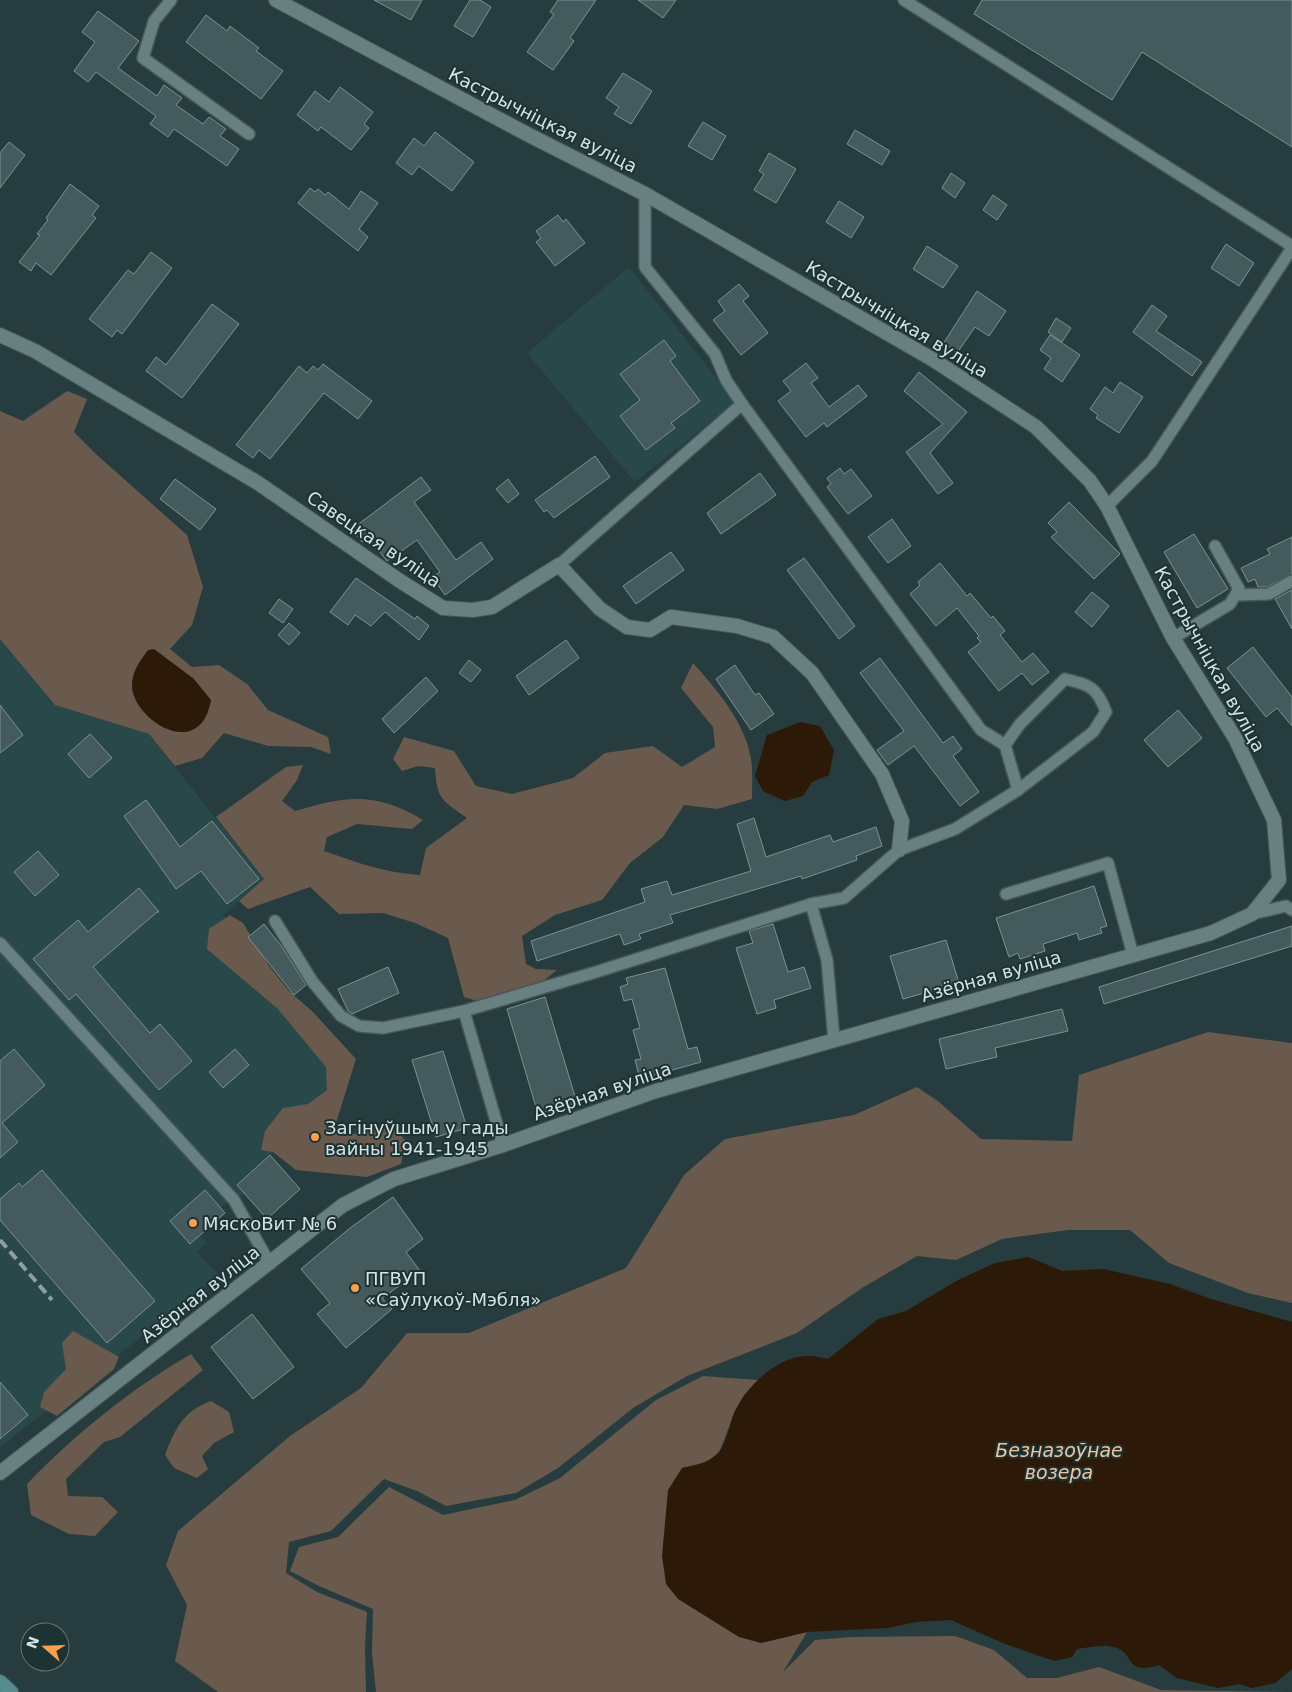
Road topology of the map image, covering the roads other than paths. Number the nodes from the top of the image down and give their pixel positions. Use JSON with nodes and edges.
{"nodes":[{"id":1,"x":171,"y":0,"type":"edge"},
{"id":2,"x":277,"y":0,"type":"edge"},
{"id":3,"x":904,"y":0,"type":"edge"},
{"id":4,"x":249,"y":134,"type":"dead end"},
{"id":5,"x":645,"y":194,"type":"junction"},
{"id":6,"x":1292,"y":247,"type":"edge"},
{"id":7,"x":0,"y":335,"type":"edge"},
{"id":8,"x":742,"y":404,"type":"junction"},
{"id":9,"x":1107,"y":506,"type":"junction"},
{"id":10,"x":1215,"y":546,"type":"dead end"},
{"id":11,"x":559,"y":565,"type":"junction"},
{"id":12,"x":1292,"y":581,"type":"edge"},
{"id":13,"x":1236,"y":595,"type":"junction"},
{"id":14,"x":1173,"y":638,"type":"junction"},
{"id":15,"x":1006,"y":745,"type":"junction"},
{"id":16,"x":1018,"y":790,"type":"junction"},
{"id":17,"x":899,"y":850,"type":"junction"},
{"id":18,"x":1279,"y":880,"type":"joint"},
{"id":19,"x":1006,"y":894,"type":"dead end"},
{"id":20,"x":811,"y":904,"type":"junction"},
{"id":21,"x":1290,"y":907,"type":"edge"},
{"id":22,"x":1252,"y":914,"type":"junction"},
{"id":23,"x":275,"y":921,"type":"dead end"},
{"id":24,"x":0,"y":944,"type":"edge"},
{"id":25,"x":1134,"y":955,"type":"junction"},
{"id":26,"x":464,"y":1011,"type":"junction"},
{"id":27,"x":834,"y":1040,"type":"junction"},
{"id":28,"x":502,"y":1144,"type":"junction"},
{"id":29,"x":270,"y":1264,"type":"junction"},
{"id":30,"x":0,"y":1472,"type":"edge"},
{"id":31,"x":0,"y":1682,"type":"edge"},
{"id":32,"x":11,"y":1692,"type":"edge"}],
"edges":[{"from":1,"to":4,"type":"lane"},
{"from":2,"to":5,"type":"street","name":"Кастрычніцкая вуліца"},
{"from":3,"to":6,"type":"lane"},
{"from":5,"to":8,"type":"lane"},
{"from":5,"to":9,"type":"street","name":"Кастрычніцкая вуліца"},
{"from":6,"to":9,"type":"lane"},
{"from":7,"to":11,"type":"street","name":"Савецкая вуліца"},
{"from":8,"to":11,"type":"lane"},
{"from":8,"to":15,"type":"lane"},
{"from":9,"to":14,"type":"street","name":"Кастрычніцкая вуліца"},
{"from":10,"to":13,"type":"lane"},
{"from":11,"to":17,"type":"street"},
{"from":12,"to":13,"type":"lane"},
{"from":13,"to":14,"type":"lane"},
{"from":14,"to":18,"type":"street","name":"Кастрычніцкая вуліца"},
{"from":15,"to":16,"type":"lane"},
{"from":15,"to":16,"type":"lane"},
{"from":16,"to":17,"type":"lane"},
{"from":17,"to":20,"type":"lane"},
{"from":18,"to":22,"type":"street","name":"Азёрная вуліца"},
{"from":19,"to":25,"type":"lane"},
{"from":20,"to":26,"type":"lane"},
{"from":20,"to":27,"type":"lane"},
{"from":21,"to":22,"type":"lane"},
{"from":22,"to":25,"type":"street","name":"Азёрная вуліца"},
{"from":23,"to":26,"type":"lane"},
{"from":24,"to":29,"type":"lane"},
{"from":25,"to":27,"type":"street","name":"Азёрная вуліца"},
{"from":26,"to":28,"type":"lane"},
{"from":27,"to":28,"type":"street","name":"Азёрная вуліца"},
{"from":28,"to":29,"type":"street","name":"Азёрная вуліца"},
{"from":29,"to":30,"type":"street","name":"Азёрная вуліца"},
{"from":31,"to":32,"type":"main road"}]}
